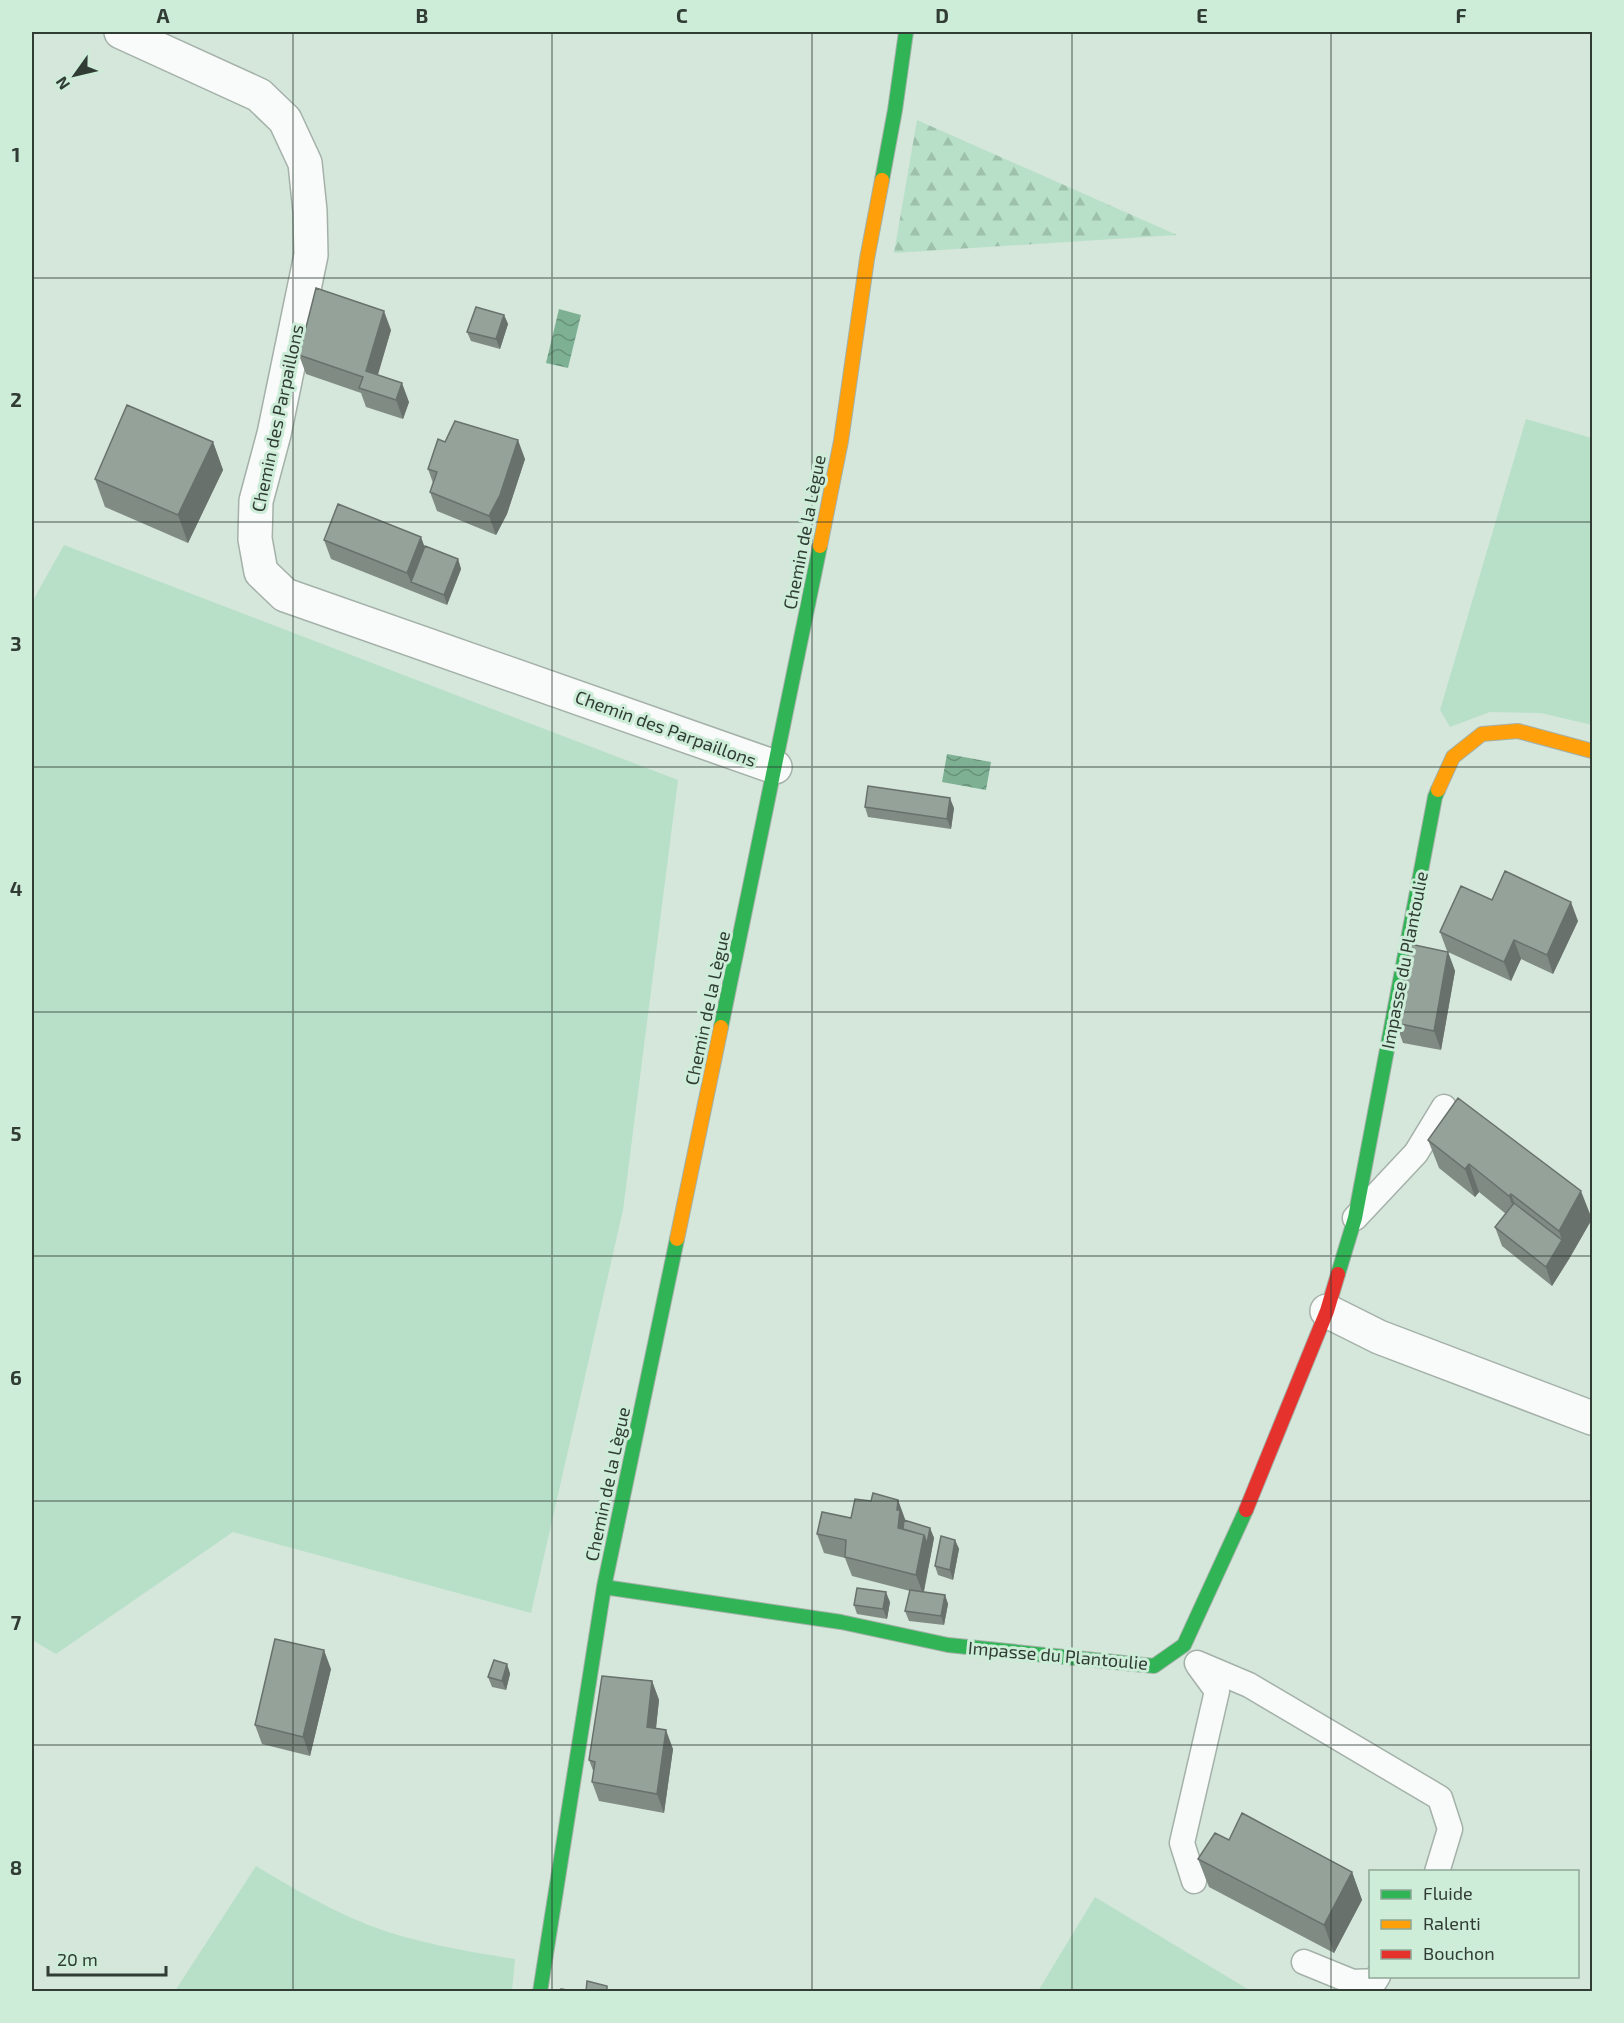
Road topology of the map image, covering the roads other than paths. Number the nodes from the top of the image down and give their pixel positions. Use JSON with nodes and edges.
{"nodes":[{"id":1,"x":121,"y":32,"type":"edge"},
{"id":2,"x":906,"y":32,"type":"edge"},
{"id":3,"x":1593,"y":751,"type":"edge"},
{"id":4,"x":775,"y":767,"type":"junction"},
{"id":5,"x":1444,"y":1107,"type":"dead end"},
{"id":6,"x":1355,"y":1218,"type":"junction"},
{"id":7,"x":1327,"y":1311,"type":"junction"},
{"id":8,"x":1593,"y":1418,"type":"edge"},
{"id":9,"x":604,"y":1587,"type":"junction"},
{"id":10,"x":1190,"y":1654,"type":"junction"},
{"id":11,"x":1438,"y":1870,"type":"edge"},
{"id":12,"x":1194,"y":1881,"type":"dead end"},
{"id":13,"x":1304,"y":1962,"type":"dead end"},
{"id":14,"x":1377,"y":1978,"type":"edge"},
{"id":15,"x":540,"y":1992,"type":"edge"}],
"edges":[{"from":1,"to":4,"type":"street","name":"Chemin des Parpaillons"},
{"from":2,"to":4,"type":"street","name":"Chemin de la Lègue"},
{"from":3,"to":6,"type":"street","name":"Impasse du Plantoulie"},
{"from":4,"to":9,"type":"street","name":"Chemin de la Lègue"},
{"from":5,"to":6,"type":"lane"},
{"from":6,"to":7,"type":"street","name":"Impasse du Plantoulie"},
{"from":7,"to":8,"type":"street"},
{"from":7,"to":10,"type":"street","name":"Impasse du Plantoulie"},
{"from":9,"to":10,"type":"street","name":"Impasse du Plantoulie"},
{"from":9,"to":15,"type":"street","name":"Chemin de la Lègue"},
{"from":10,"to":11,"type":"lane"},
{"from":10,"to":12,"type":"lane"},
{"from":13,"to":14,"type":"lane"}]}
